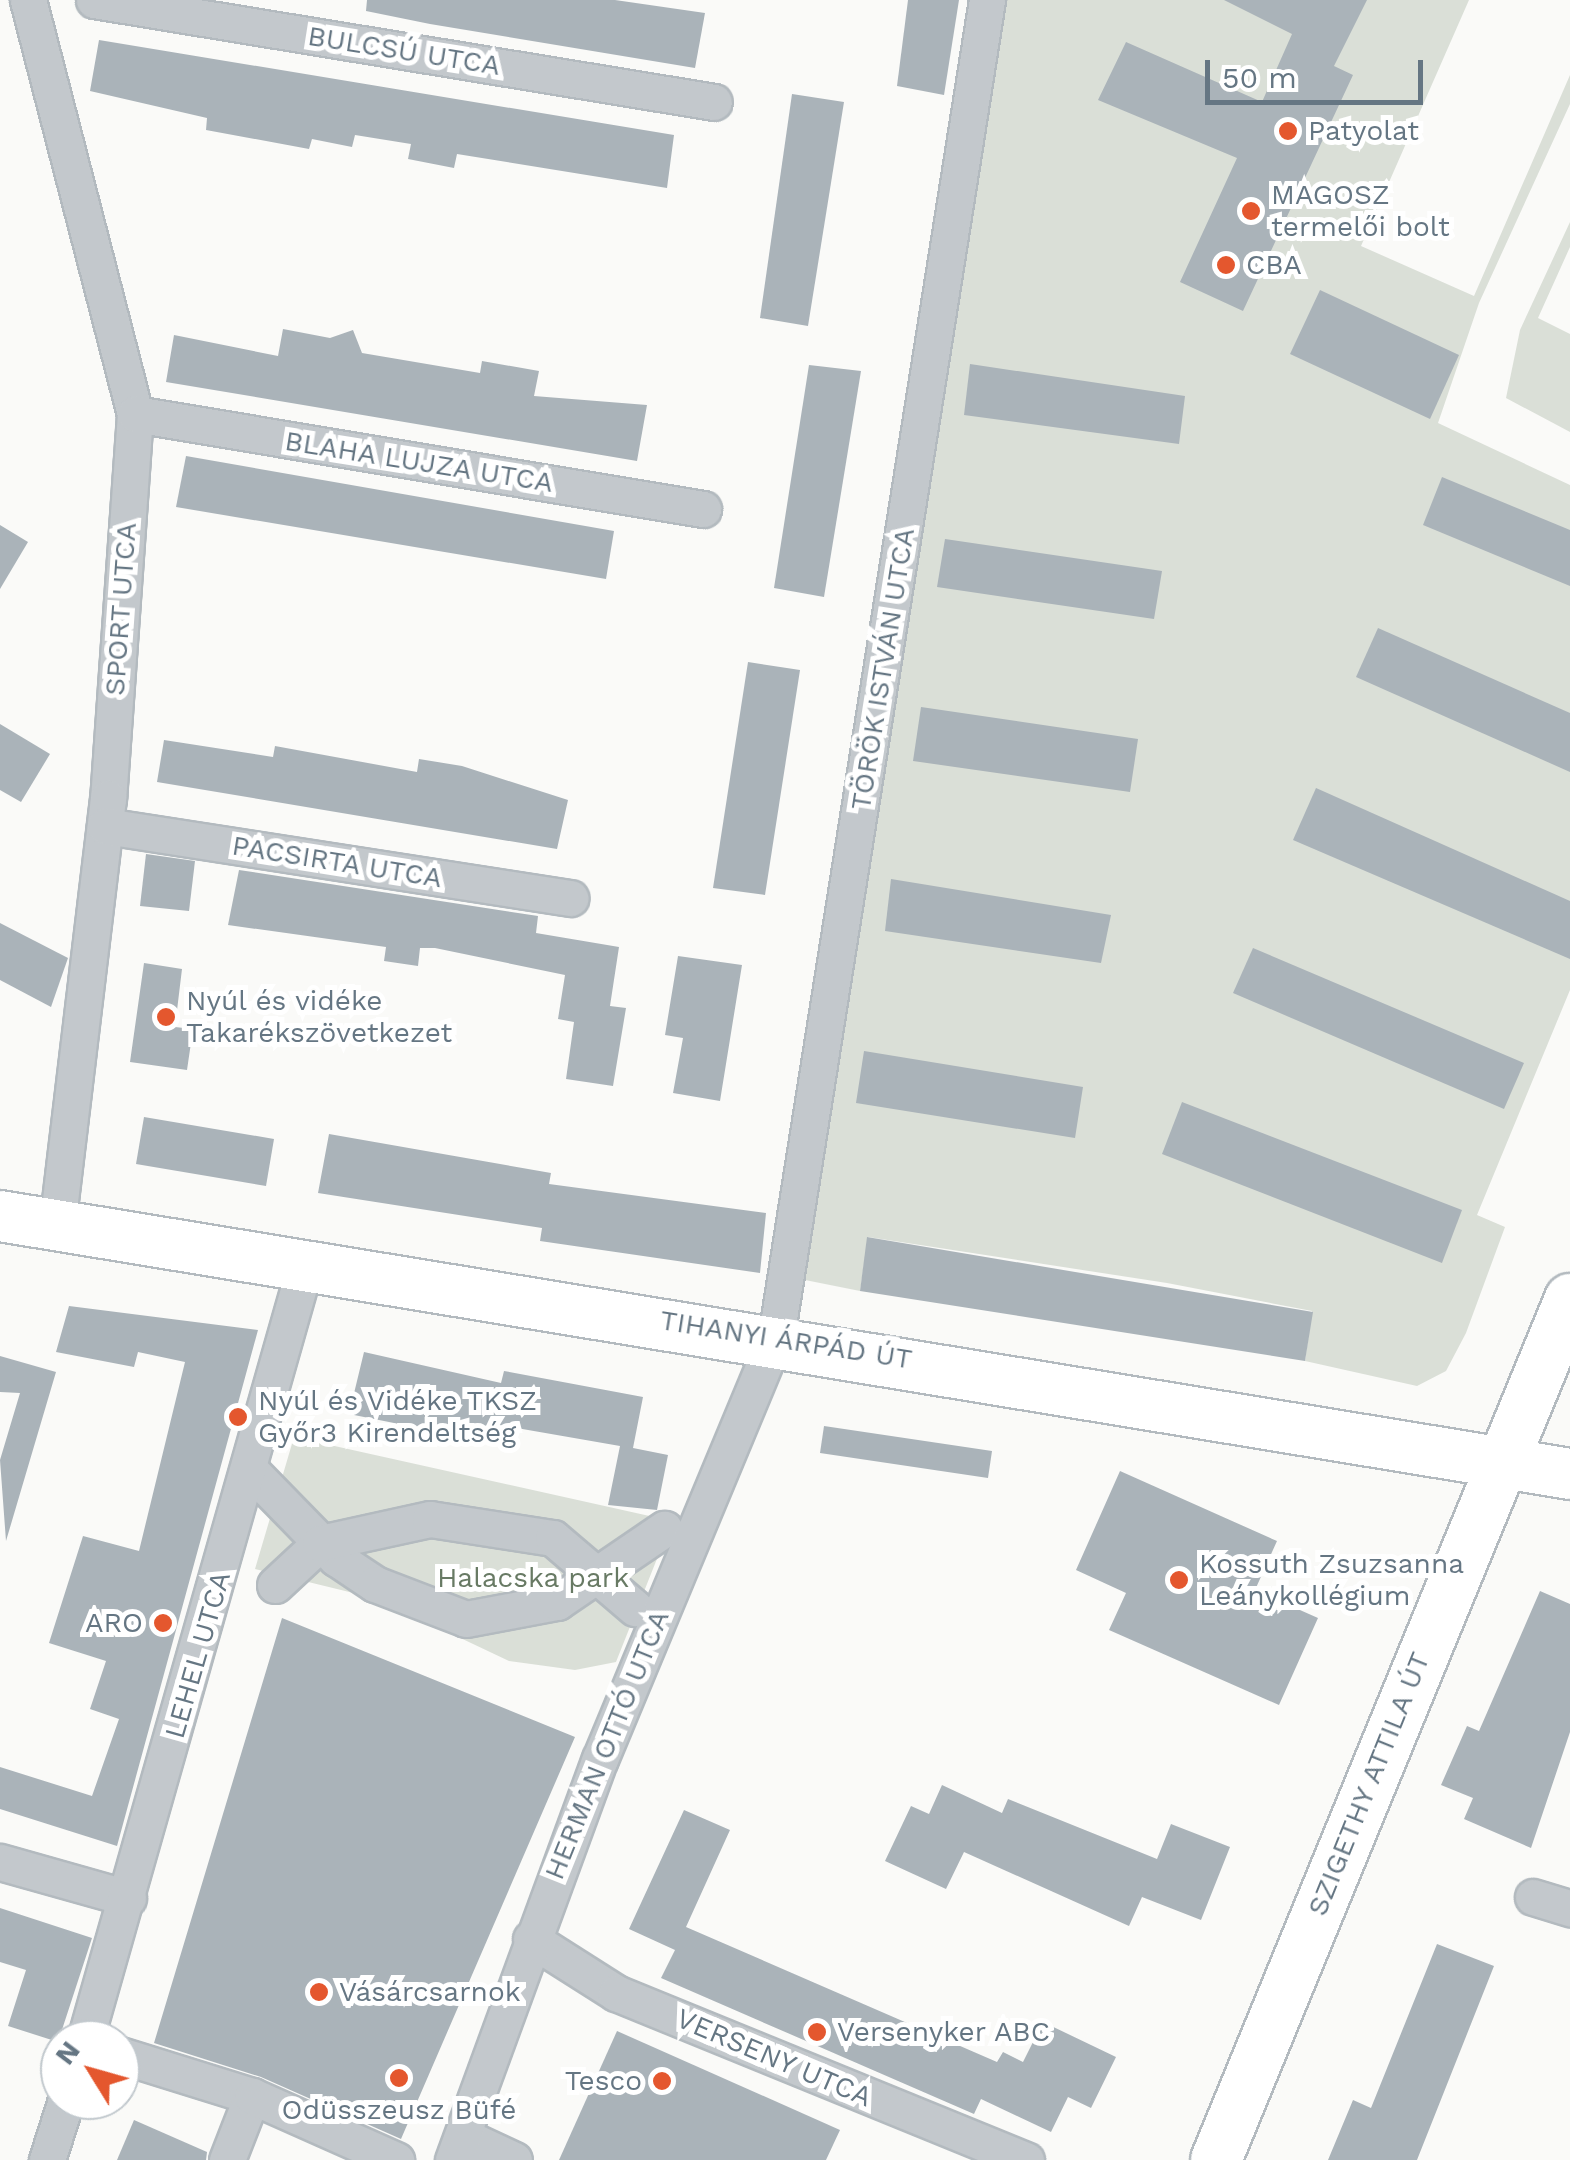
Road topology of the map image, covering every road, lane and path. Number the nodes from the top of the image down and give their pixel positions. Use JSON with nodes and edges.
{"nodes":[{"id":1,"x":28,"y":0,"type":"edge"},
{"id":2,"x":94,"y":0,"type":"edge"},
{"id":3,"x":987,"y":0,"type":"edge"},
{"id":4,"x":714,"y":102,"type":"dead end"},
{"id":5,"x":135,"y":414,"type":"junction"},
{"id":6,"x":703,"y":509,"type":"dead end"},
{"id":7,"x":105,"y":826,"type":"junction"},
{"id":8,"x":570,"y":898,"type":"dead end"},
{"id":9,"x":0,"y":1216,"type":"edge"},
{"id":10,"x":57,"y":1228,"type":"junction"},
{"id":11,"x":304,"y":1269,"type":"junction"},
{"id":12,"x":1570,"y":1299,"type":"edge"},
{"id":13,"x":776,"y":1336,"type":"junction"},
{"id":14,"x":1502,"y":1462,"type":"junction"},
{"id":15,"x":251,"y":1471,"type":"junction"},
{"id":16,"x":1570,"y":1474,"type":"edge"},
{"id":17,"x":664,"y":1529,"type":"dead end"},
{"id":18,"x":320,"y":1543,"type":"junction"},
{"id":19,"x":603,"y":1576,"type":"junction"},
{"id":20,"x":275,"y":1586,"type":"dead end"},
{"id":21,"x":635,"y":1608,"type":"dead end"},
{"id":22,"x":0,"y":1862,"type":"edge"},
{"id":23,"x":1532,"y":1897,"type":"dead end"},
{"id":24,"x":128,"y":1898,"type":"junction"},
{"id":25,"x":1570,"y":1908,"type":"edge"},
{"id":26,"x":531,"y":1939,"type":"junction"},
{"id":27,"x":91,"y":2020,"type":"edge"},
{"id":28,"x":140,"y":2061,"type":"edge"},
{"id":29,"x":252,"y":2096,"type":"junction"},
{"id":30,"x":60,"y":2120,"type":"edge"},
{"id":31,"x":459,"y":2148,"type":"edge"},
{"id":32,"x":47,"y":2160,"type":"edge"},
{"id":33,"x":227,"y":2160,"type":"edge"},
{"id":34,"x":396,"y":2160,"type":"edge"},
{"id":35,"x":514,"y":2160,"type":"edge"},
{"id":36,"x":1026,"y":2160,"type":"edge"},
{"id":37,"x":1216,"y":2160,"type":"edge"}],
"edges":[{"from":1,"to":5,"type":"street","name":"SPORT UTCA"},
{"from":2,"to":4,"type":"street","name":"BULCSÚ UTCA"},
{"from":3,"to":13,"type":"street","name":"TÖRÖK ISTVÁN UTCA"},
{"from":5,"to":6,"type":"street","name":"BLAHA LUJZA UTCA"},
{"from":5,"to":7,"type":"street","name":"SPORT UTCA"},
{"from":7,"to":8,"type":"street","name":"PACSIRTA UTCA"},
{"from":7,"to":10,"type":"street","name":"SPORT UTCA"},
{"from":9,"to":10,"type":"street","name":"TIHANYI ÁRPÁD ÚT"},
{"from":10,"to":11,"type":"street","name":"TIHANYI ÁRPÁD ÚT"},
{"from":11,"to":13,"type":"street","name":"TIHANYI ÁRPÁD ÚT"},
{"from":11,"to":15,"type":"street","name":"LEHEL UTCA"},
{"from":12,"to":14,"type":"street","name":"SZIGETHY ATTILA ÚT"},
{"from":13,"to":14,"type":"street","name":"TIHANYI ÁRPÁD ÚT"},
{"from":13,"to":26,"type":"street","name":"HERMAN OTTÓ UTCA"},
{"from":14,"to":16,"type":"street","name":"TIHANYI ÁRPÁD ÚT"},
{"from":14,"to":37,"type":"street","name":"SZIGETHY ATTILA ÚT"},
{"from":15,"to":18,"type":"street"},
{"from":15,"to":24,"type":"street","name":"LEHEL UTCA"},
{"from":17,"to":19,"type":"street"},
{"from":18,"to":19,"type":"street"},
{"from":18,"to":19,"type":"street"},
{"from":18,"to":20,"type":"street"},
{"from":19,"to":21,"type":"street"},
{"from":22,"to":24,"type":"street"},
{"from":23,"to":25,"type":"street"},
{"from":24,"to":27,"type":"street","name":"LEHEL UTCA"},
{"from":26,"to":31,"type":"street","name":"HERMAN OTTÓ UTCA"},
{"from":26,"to":36,"type":"street","name":"VERSENY UTCA"},
{"from":28,"to":29,"type":"street"},
{"from":29,"to":33,"type":"street"},
{"from":29,"to":34,"type":"street"},
{"from":30,"to":32,"type":"street"},
{"from":31,"to":35,"type":"street"}]}
